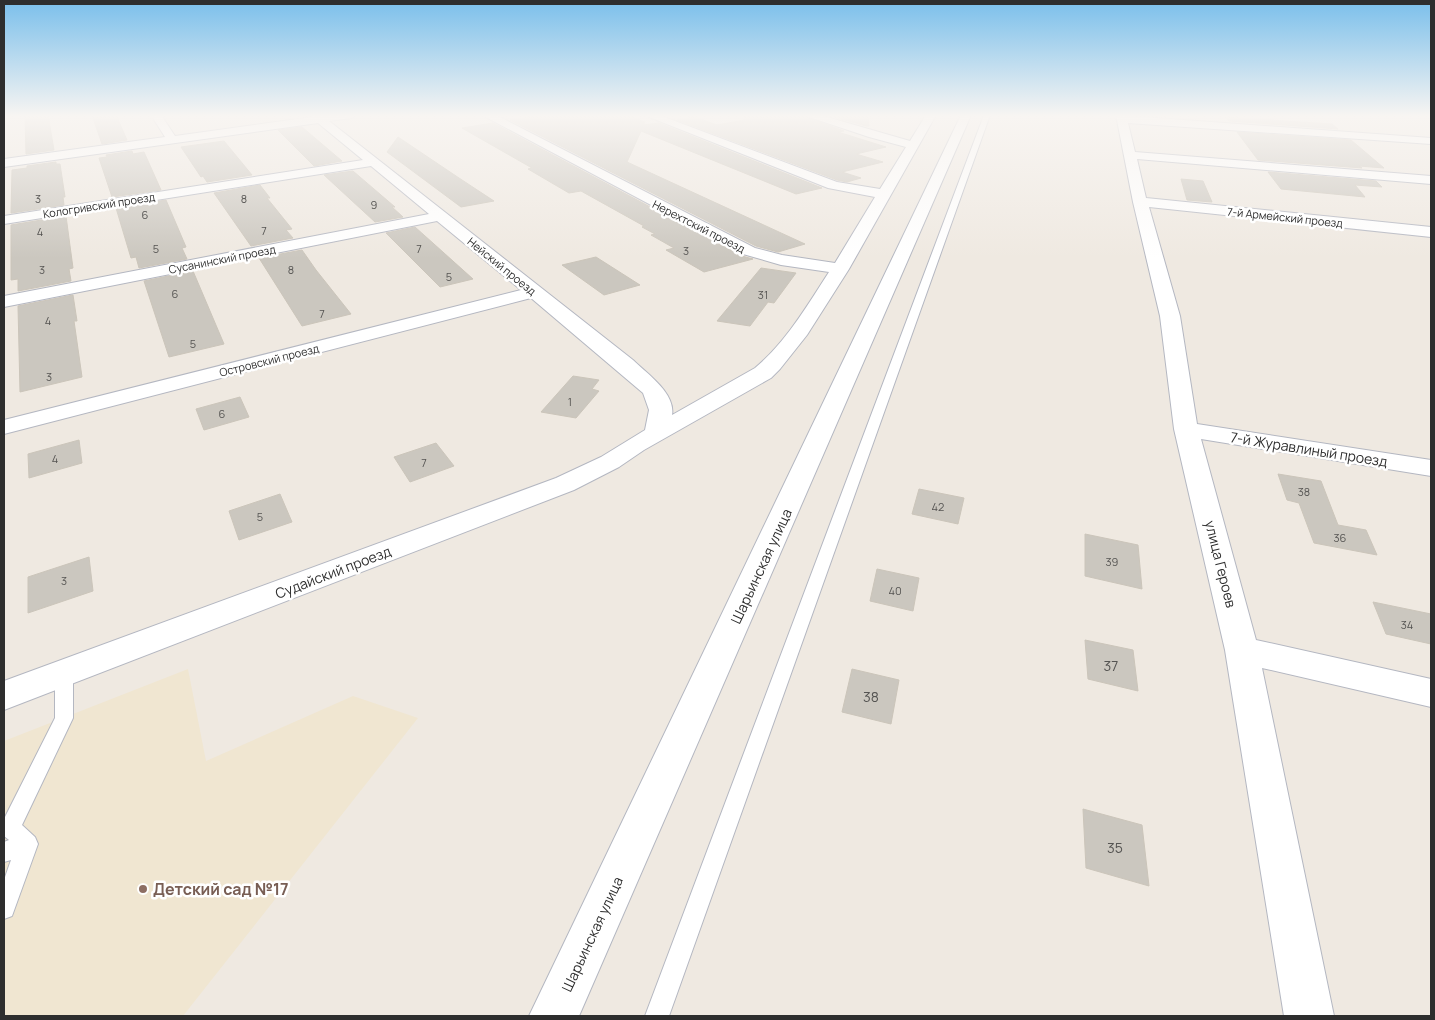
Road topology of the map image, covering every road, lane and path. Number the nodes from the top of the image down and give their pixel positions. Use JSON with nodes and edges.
{"nodes":[{"id":1,"x":373,"y":162,"type":"edge"},
{"id":2,"x":369,"y":163,"type":"edge"},
{"id":3,"x":579,"y":163,"type":"edge"},
{"id":4,"x":775,"y":163,"type":"edge"},
{"id":5,"x":903,"y":163,"type":"edge"},
{"id":6,"x":944,"y":163,"type":"edge"},
{"id":7,"x":970,"y":163,"type":"edge"},
{"id":8,"x":1132,"y":163,"type":"edge"},
{"id":9,"x":1222,"y":163,"type":"edge"},
{"id":10,"x":1431,"y":180,"type":"edge"},
{"id":11,"x":884,"y":194,"type":"junction"},
{"id":12,"x":1140,"y":202,"type":"junction"},
{"id":13,"x":440,"y":216,"type":"junction"},
{"id":14,"x":4,"y":220,"type":"edge"},
{"id":15,"x":1431,"y":232,"type":"edge"},
{"id":16,"x":840,"y":269,"type":"junction"},
{"id":17,"x":534,"y":292,"type":"junction"},
{"id":18,"x":4,"y":302,"type":"edge"},
{"id":19,"x":4,"y":427,"type":"edge"},
{"id":20,"x":1186,"y":430,"type":"junction"},
{"id":21,"x":656,"y":433,"type":"junction"},
{"id":22,"x":1431,"y":468,"type":"edge"},
{"id":23,"x":1242,"y":650,"type":"junction"},
{"id":24,"x":64,"y":673,"type":"junction"},
{"id":25,"x":1431,"y":693,"type":"edge"},
{"id":26,"x":4,"y":696,"type":"edge"},
{"id":27,"x":28,"y":844,"type":"junction"},
{"id":28,"x":4,"y":852,"type":"edge"},
{"id":29,"x":4,"y":908,"type":"edge"},
{"id":30,"x":554,"y":1016,"type":"edge"},
{"id":31,"x":657,"y":1016,"type":"edge"},
{"id":32,"x":1309,"y":1016,"type":"edge"}],
"edges":[{"from":1,"to":13,"type":"street","name":"Нейский проезд"},
{"from":2,"to":14,"type":"street","name":"Кологривский проезд"},
{"from":3,"to":16,"type":"street","name":"Нерехтский проезд"},
{"from":4,"to":11,"type":"street"},
{"from":5,"to":11,"type":"street"},
{"from":6,"to":30,"type":"street","name":"Шарьинская улица"},
{"from":7,"to":31,"type":"lane"},
{"from":8,"to":12,"type":"street","name":"улица Героев"},
{"from":9,"to":10,"type":"street"},
{"from":11,"to":16,"type":"street"},
{"from":12,"to":15,"type":"street","name":"7-й Армейский проезд"},
{"from":12,"to":20,"type":"street","name":"улица Героев"},
{"from":13,"to":17,"type":"street","name":"Нейский проезд"},
{"from":13,"to":18,"type":"street","name":"Сусанинский проезд"},
{"from":16,"to":21,"type":"street"},
{"from":17,"to":19,"type":"street","name":"Островский проезд"},
{"from":17,"to":21,"type":"street","name":"Нейский проезд"},
{"from":20,"to":22,"type":"street","name":"7-й Журавлиный проезд"},
{"from":20,"to":23,"type":"street","name":"улица Героев"},
{"from":21,"to":24,"type":"street","name":"Судайский проезд"},
{"from":23,"to":25,"type":"street"},
{"from":23,"to":32,"type":"street","name":"улица Героев"},
{"from":24,"to":26,"type":"street","name":"Судайский проезд"},
{"from":24,"to":27,"type":"lane"},
{"from":27,"to":28,"type":"lane"},
{"from":27,"to":29,"type":"lane"}]}
